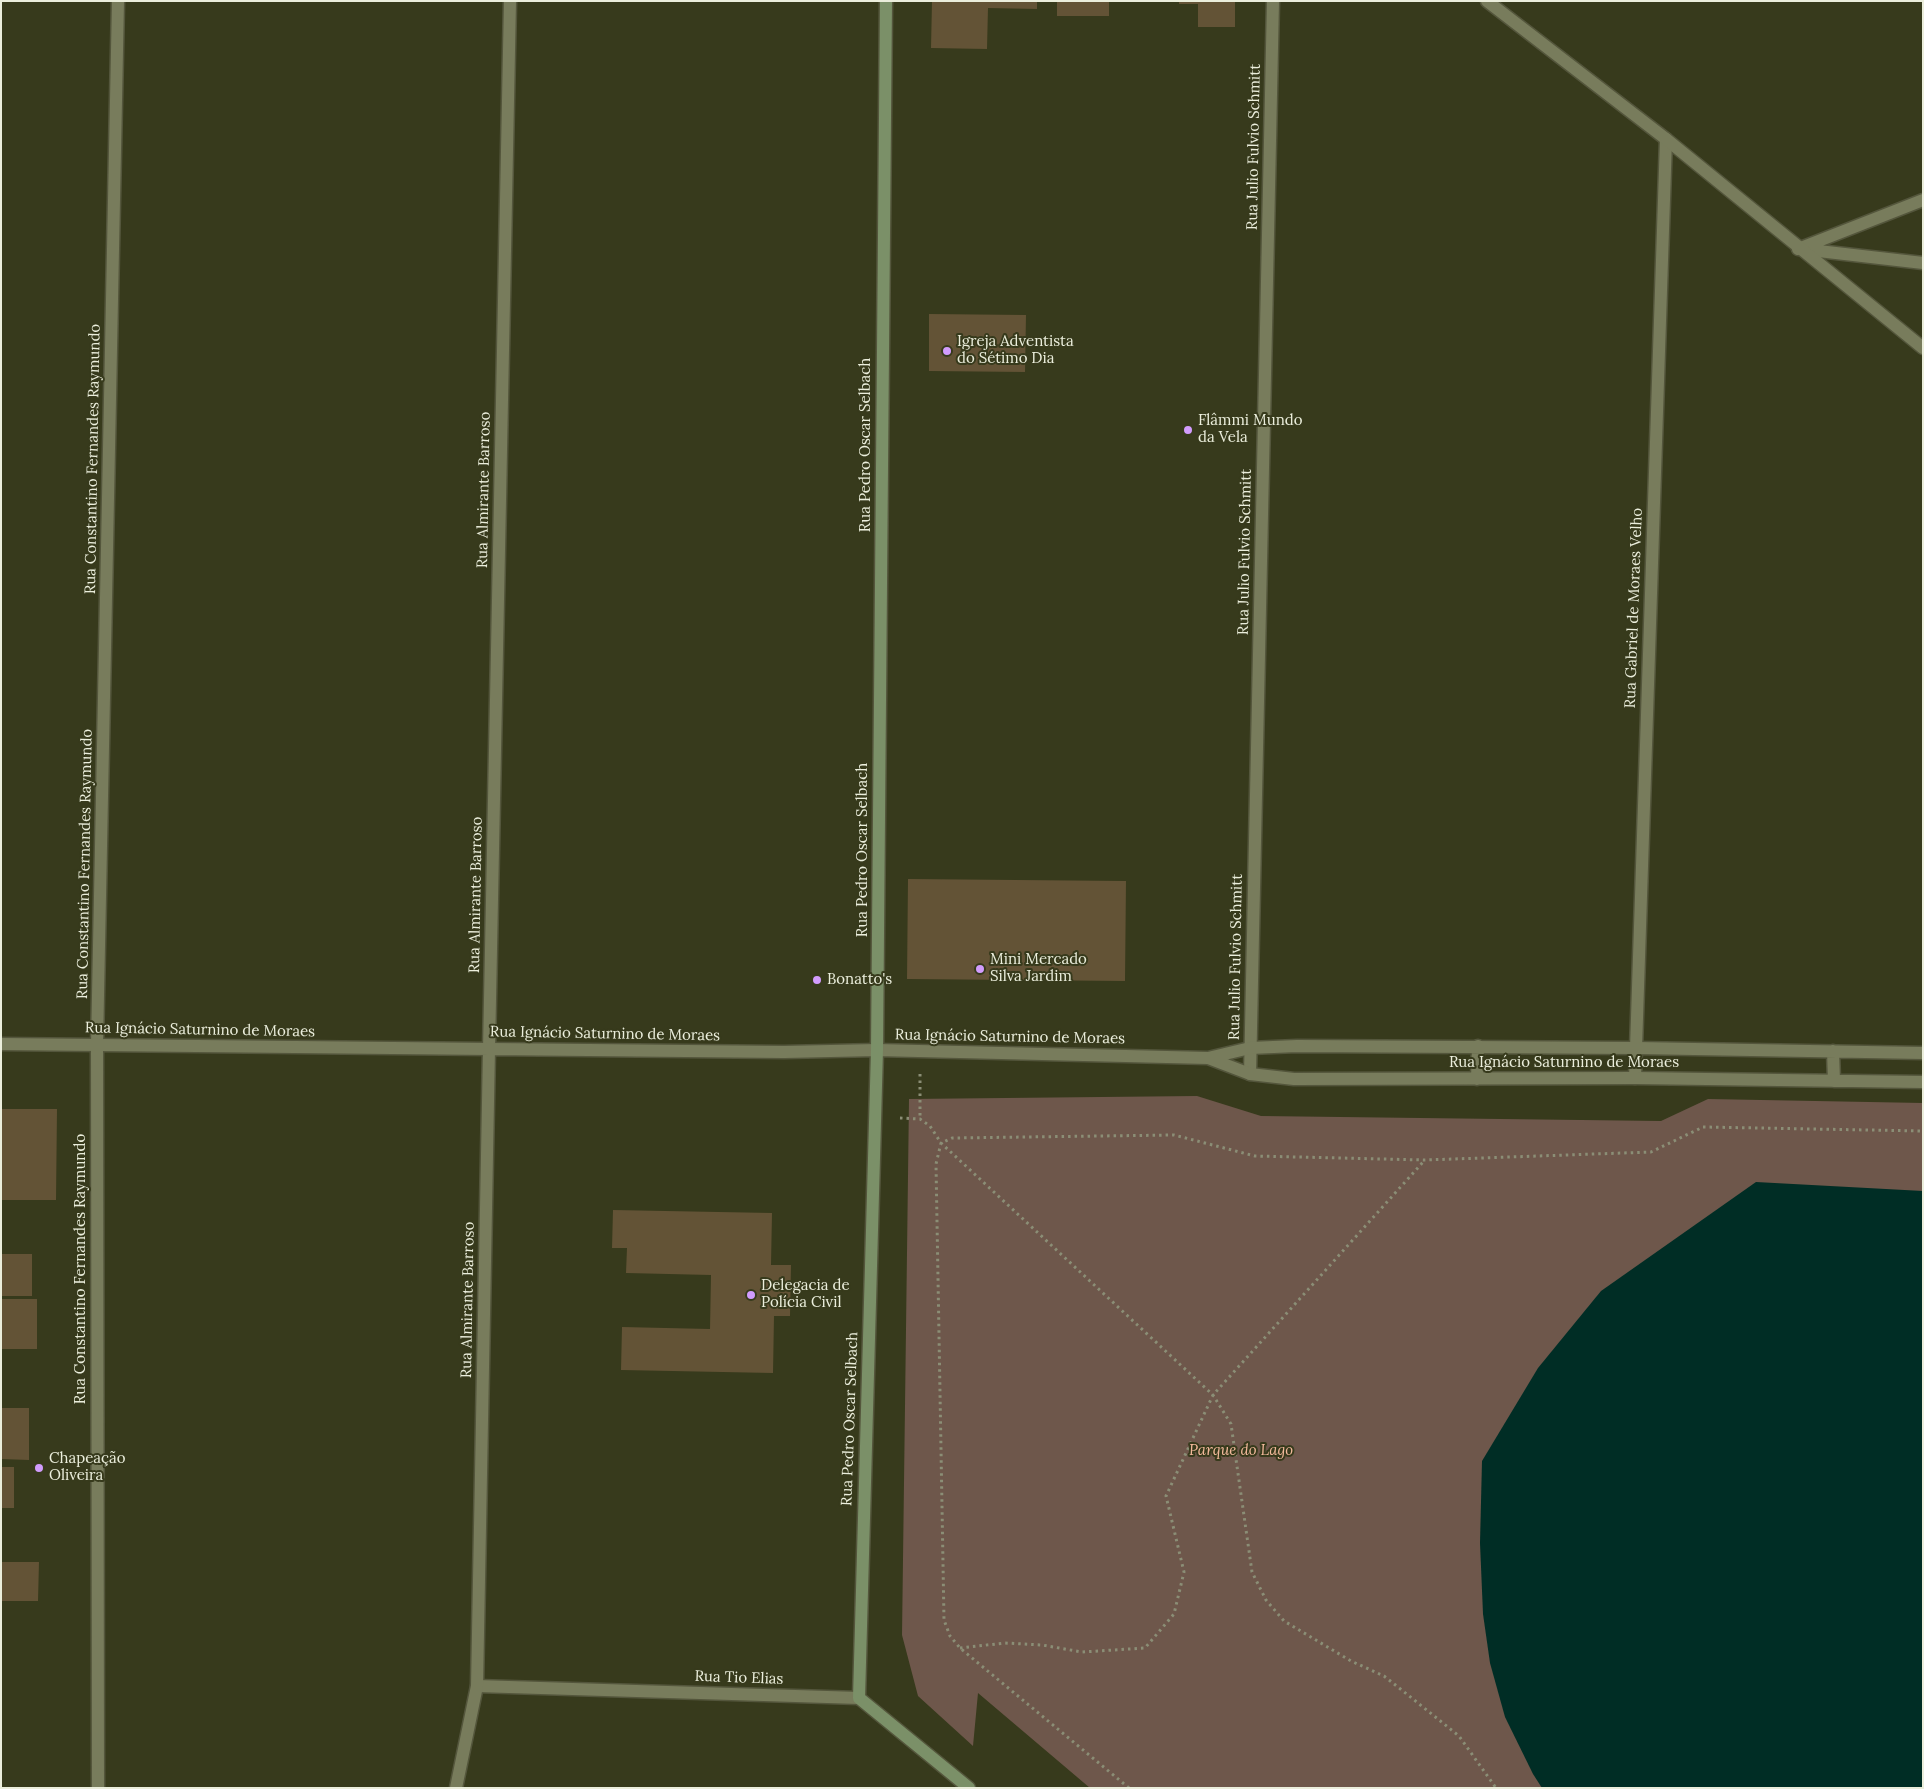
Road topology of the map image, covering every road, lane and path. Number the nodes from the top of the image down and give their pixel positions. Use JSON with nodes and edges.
{"nodes":[{"id":1,"x":118,"y":1,"type":"edge"},
{"id":2,"x":510,"y":1,"type":"edge"},
{"id":3,"x":886,"y":1,"type":"edge"},
{"id":4,"x":1273,"y":1,"type":"edge"},
{"id":5,"x":1487,"y":1,"type":"edge"},
{"id":6,"x":1666,"y":139,"type":"junction"},
{"id":7,"x":1923,"y":200,"type":"edge"},
{"id":8,"x":1798,"y":249,"type":"junction"},
{"id":9,"x":1923,"y":263,"type":"edge"},
{"id":10,"x":1923,"y":348,"type":"edge"},
{"id":11,"x":1,"y":1044,"type":"edge"},
{"id":12,"x":97,"y":1045,"type":"junction"},
{"id":13,"x":1478,"y":1046,"type":"junction"},
{"id":14,"x":1250,"y":1048,"type":"junction"},
{"id":15,"x":1636,"y":1048,"type":"junction"},
{"id":16,"x":489,"y":1049,"type":"junction"},
{"id":17,"x":877,"y":1050,"type":"junction"},
{"id":18,"x":919,"y":1051,"type":"junction"},
{"id":19,"x":1833,"y":1051,"type":"junction"},
{"id":20,"x":1923,"y":1053,"type":"edge"},
{"id":21,"x":1208,"y":1058,"type":"junction"},
{"id":22,"x":1250,"y":1074,"type":"junction"},
{"id":23,"x":1635,"y":1078,"type":"junction"},
{"id":24,"x":1477,"y":1079,"type":"junction"},
{"id":25,"x":1834,"y":1081,"type":"junction"},
{"id":26,"x":1923,"y":1082,"type":"edge"},
{"id":27,"x":875,"y":1117,"type":"junction"},
{"id":28,"x":920,"y":1119,"type":"junction"},
{"id":29,"x":1923,"y":1131,"type":"edge"},
{"id":30,"x":941,"y":1143,"type":"junction"},
{"id":31,"x":1425,"y":1160,"type":"junction"},
{"id":32,"x":1213,"y":1395,"type":"junction"},
{"id":33,"x":960,"y":1648,"type":"junction"},
{"id":34,"x":477,"y":1686,"type":"junction"},
{"id":35,"x":859,"y":1698,"type":"junction"},
{"id":36,"x":98,"y":1788,"type":"edge"},
{"id":37,"x":456,"y":1788,"type":"edge"},
{"id":38,"x":969,"y":1788,"type":"edge"},
{"id":39,"x":1129,"y":1788,"type":"edge"},
{"id":40,"x":1496,"y":1788,"type":"edge"}],
"edges":[{"from":1,"to":12,"type":"street","name":"Rua Constantino Fernandes Raymundo"},
{"from":2,"to":16,"type":"street","name":"Rua Almirante Barroso"},
{"from":3,"to":17,"type":"main road","name":"Rua Pedro Oscar Selbach"},
{"from":4,"to":14,"type":"street","name":"Rua Julio Fulvio Schmitt"},
{"from":5,"to":6,"type":"street"},
{"from":6,"to":8,"type":"street"},
{"from":6,"to":15,"type":"street","name":"Rua Gabriel de Moraes Velho"},
{"from":7,"to":8,"type":"street"},
{"from":8,"to":9,"type":"street"},
{"from":8,"to":10,"type":"street"},
{"from":11,"to":12,"type":"street","name":"Rua Ignácio Saturnino de Moraes"},
{"from":12,"to":16,"type":"street","name":"Rua Ignácio Saturnino de Moraes"},
{"from":12,"to":36,"type":"street","name":"Rua Constantino Fernandes Raymundo"},
{"from":13,"to":14,"type":"street","name":"Rua Ignácio Saturnino de Moraes"},
{"from":13,"to":15,"type":"street","name":"Rua Ignácio Saturnino de Moraes"},
{"from":13,"to":24,"type":"street"},
{"from":14,"to":21,"type":"street","name":"Rua Ignácio Saturnino de Moraes"},
{"from":14,"to":22,"type":"street","name":"Rua Julio Fulvio Schmitt"},
{"from":15,"to":19,"type":"street","name":"Rua Ignácio Saturnino de Moraes"},
{"from":15,"to":23,"type":"street","name":"Rua Gabriel de Moraes Velho"},
{"from":16,"to":17,"type":"street","name":"Rua Ignácio Saturnino de Moraes"},
{"from":16,"to":34,"type":"street","name":"Rua Almirante Barroso"},
{"from":17,"to":18,"type":"street","name":"Rua Ignácio Saturnino de Moraes"},
{"from":17,"to":27,"type":"main road","name":"Rua Pedro Oscar Selbach"},
{"from":18,"to":21,"type":"street","name":"Rua Ignácio Saturnino de Moraes"},
{"from":18,"to":28,"type":"path"},
{"from":19,"to":20,"type":"street","name":"Rua Ignácio Saturnino de Moraes"},
{"from":19,"to":25,"type":"street"},
{"from":21,"to":22,"type":"street","name":"Rua Ignácio Saturnino de Moraes"},
{"from":22,"to":24,"type":"street","name":"Rua Ignácio Saturnino de Moraes"},
{"from":23,"to":24,"type":"street","name":"Rua Ignácio Saturnino de Moraes"},
{"from":23,"to":25,"type":"street","name":"Rua Ignácio Saturnino de Moraes"},
{"from":25,"to":26,"type":"street","name":"Rua Ignácio Saturnino de Moraes"},
{"from":27,"to":28,"type":"path"},
{"from":27,"to":35,"type":"main road","name":"Rua Pedro Oscar Selbach"},
{"from":28,"to":30,"type":"path"},
{"from":29,"to":31,"type":"path"},
{"from":30,"to":31,"type":"path"},
{"from":30,"to":32,"type":"path"},
{"from":30,"to":33,"type":"path"},
{"from":31,"to":32,"type":"path"},
{"from":32,"to":33,"type":"path"},
{"from":32,"to":40,"type":"path"},
{"from":33,"to":39,"type":"path"},
{"from":34,"to":35,"type":"street","name":"Rua Tio Elias"},
{"from":34,"to":37,"type":"street","name":"Rua Almirante Barroso"},
{"from":35,"to":38,"type":"main road"}]}
